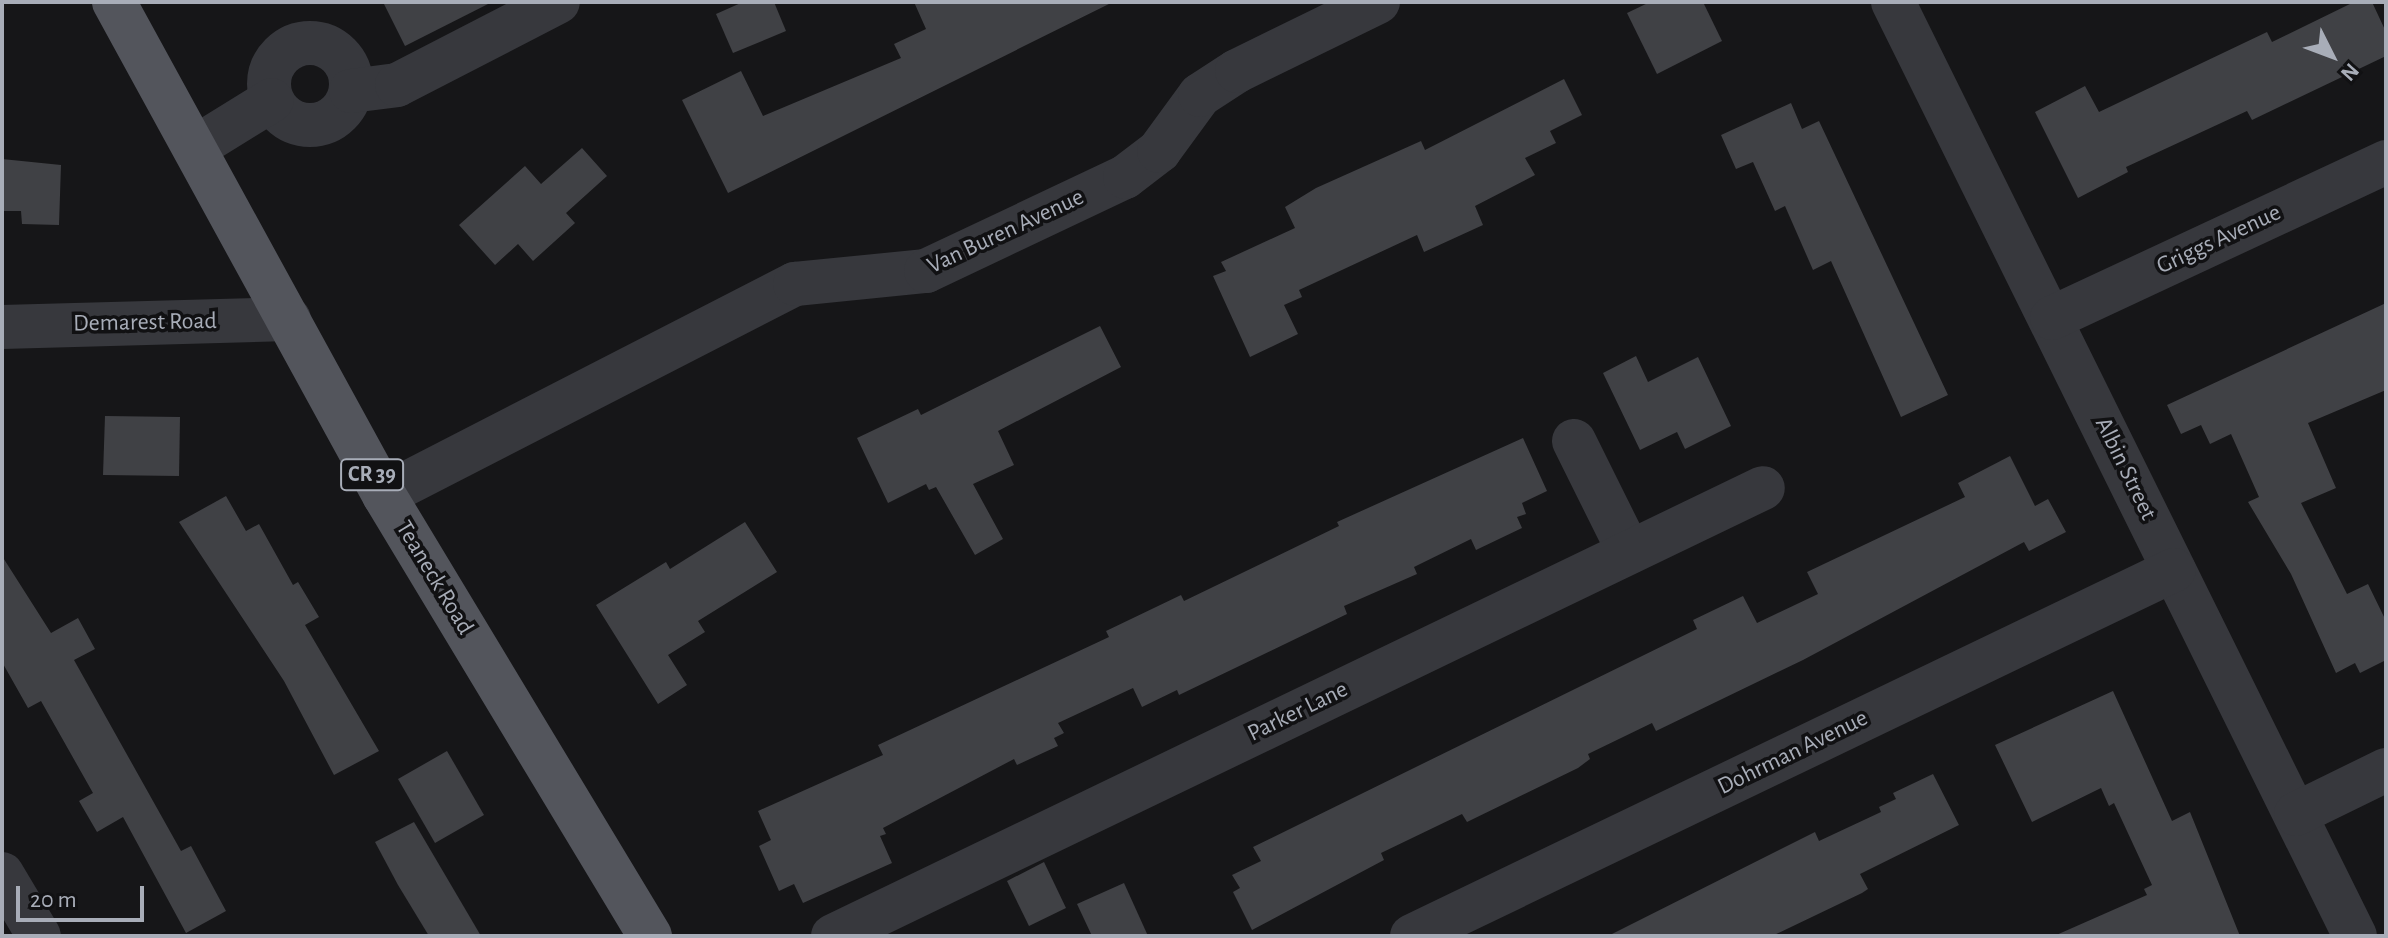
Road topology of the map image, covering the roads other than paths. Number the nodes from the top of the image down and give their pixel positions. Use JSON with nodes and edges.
{"nodes":[{"id":1,"x":114,"y":2,"type":"edge"},
{"id":2,"x":558,"y":2,"type":"edge"},
{"id":3,"x":1378,"y":2,"type":"edge"},
{"id":4,"x":1893,"y":2,"type":"edge"},
{"id":5,"x":351,"y":91,"type":"junction"},
{"id":6,"x":272,"y":100,"type":"junction"},
{"id":7,"x":196,"y":147,"type":"junction"},
{"id":8,"x":2386,"y":162,"type":"edge"},
{"id":9,"x":2052,"y":318,"type":"junction"},
{"id":10,"x":289,"y":319,"type":"junction"},
{"id":11,"x":2,"y":327,"type":"edge"},
{"id":12,"x":1574,"y":441,"type":"dead end"},
{"id":13,"x":1763,"y":488,"type":"dead end"},
{"id":14,"x":384,"y":495,"type":"junction"},
{"id":15,"x":1629,"y":552,"type":"junction"},
{"id":16,"x":2174,"y":570,"type":"junction"},
{"id":17,"x":2386,"y":770,"type":"edge"},
{"id":18,"x":2296,"y":814,"type":"junction"},
{"id":19,"x":2,"y":874,"type":"edge"},
{"id":20,"x":39,"y":936,"type":"edge"},
{"id":21,"x":650,"y":936,"type":"edge"},
{"id":22,"x":833,"y":936,"type":"edge"},
{"id":23,"x":1412,"y":936,"type":"edge"},
{"id":24,"x":2355,"y":936,"type":"edge"}],
"edges":[{"from":1,"to":7,"type":"main road","name":"Teaneck Road","number":"CR 39"},
{"from":2,"to":5,"type":"street"},
{"from":3,"to":14,"type":"street","name":"Van Buren Avenue"},
{"from":4,"to":9,"type":"street","name":"Albin Street"},
{"from":5,"to":6,"type":"street"},
{"from":5,"to":6,"type":"street"},
{"from":6,"to":7,"type":"street"},
{"from":7,"to":10,"type":"main road","name":"Teaneck Road","number":"CR 39"},
{"from":8,"to":9,"type":"street","name":"Griggs Avenue"},
{"from":9,"to":16,"type":"street","name":"Albin Street"},
{"from":10,"to":11,"type":"street","name":"Demarest Road"},
{"from":10,"to":14,"type":"main road","name":"Teaneck Road","number":"CR 39"},
{"from":12,"to":15,"type":"street"},
{"from":13,"to":15,"type":"street","name":"Parker Lane"},
{"from":14,"to":21,"type":"main road","name":"Teaneck Road","number":"CR 39"},
{"from":15,"to":22,"type":"street","name":"Parker Lane"},
{"from":16,"to":18,"type":"street","name":"Albin Street"},
{"from":16,"to":23,"type":"street","name":"Dohrman Avenue"},
{"from":17,"to":18,"type":"street"},
{"from":18,"to":24,"type":"street","name":"Albin Street"},
{"from":19,"to":20,"type":"street"}]}
